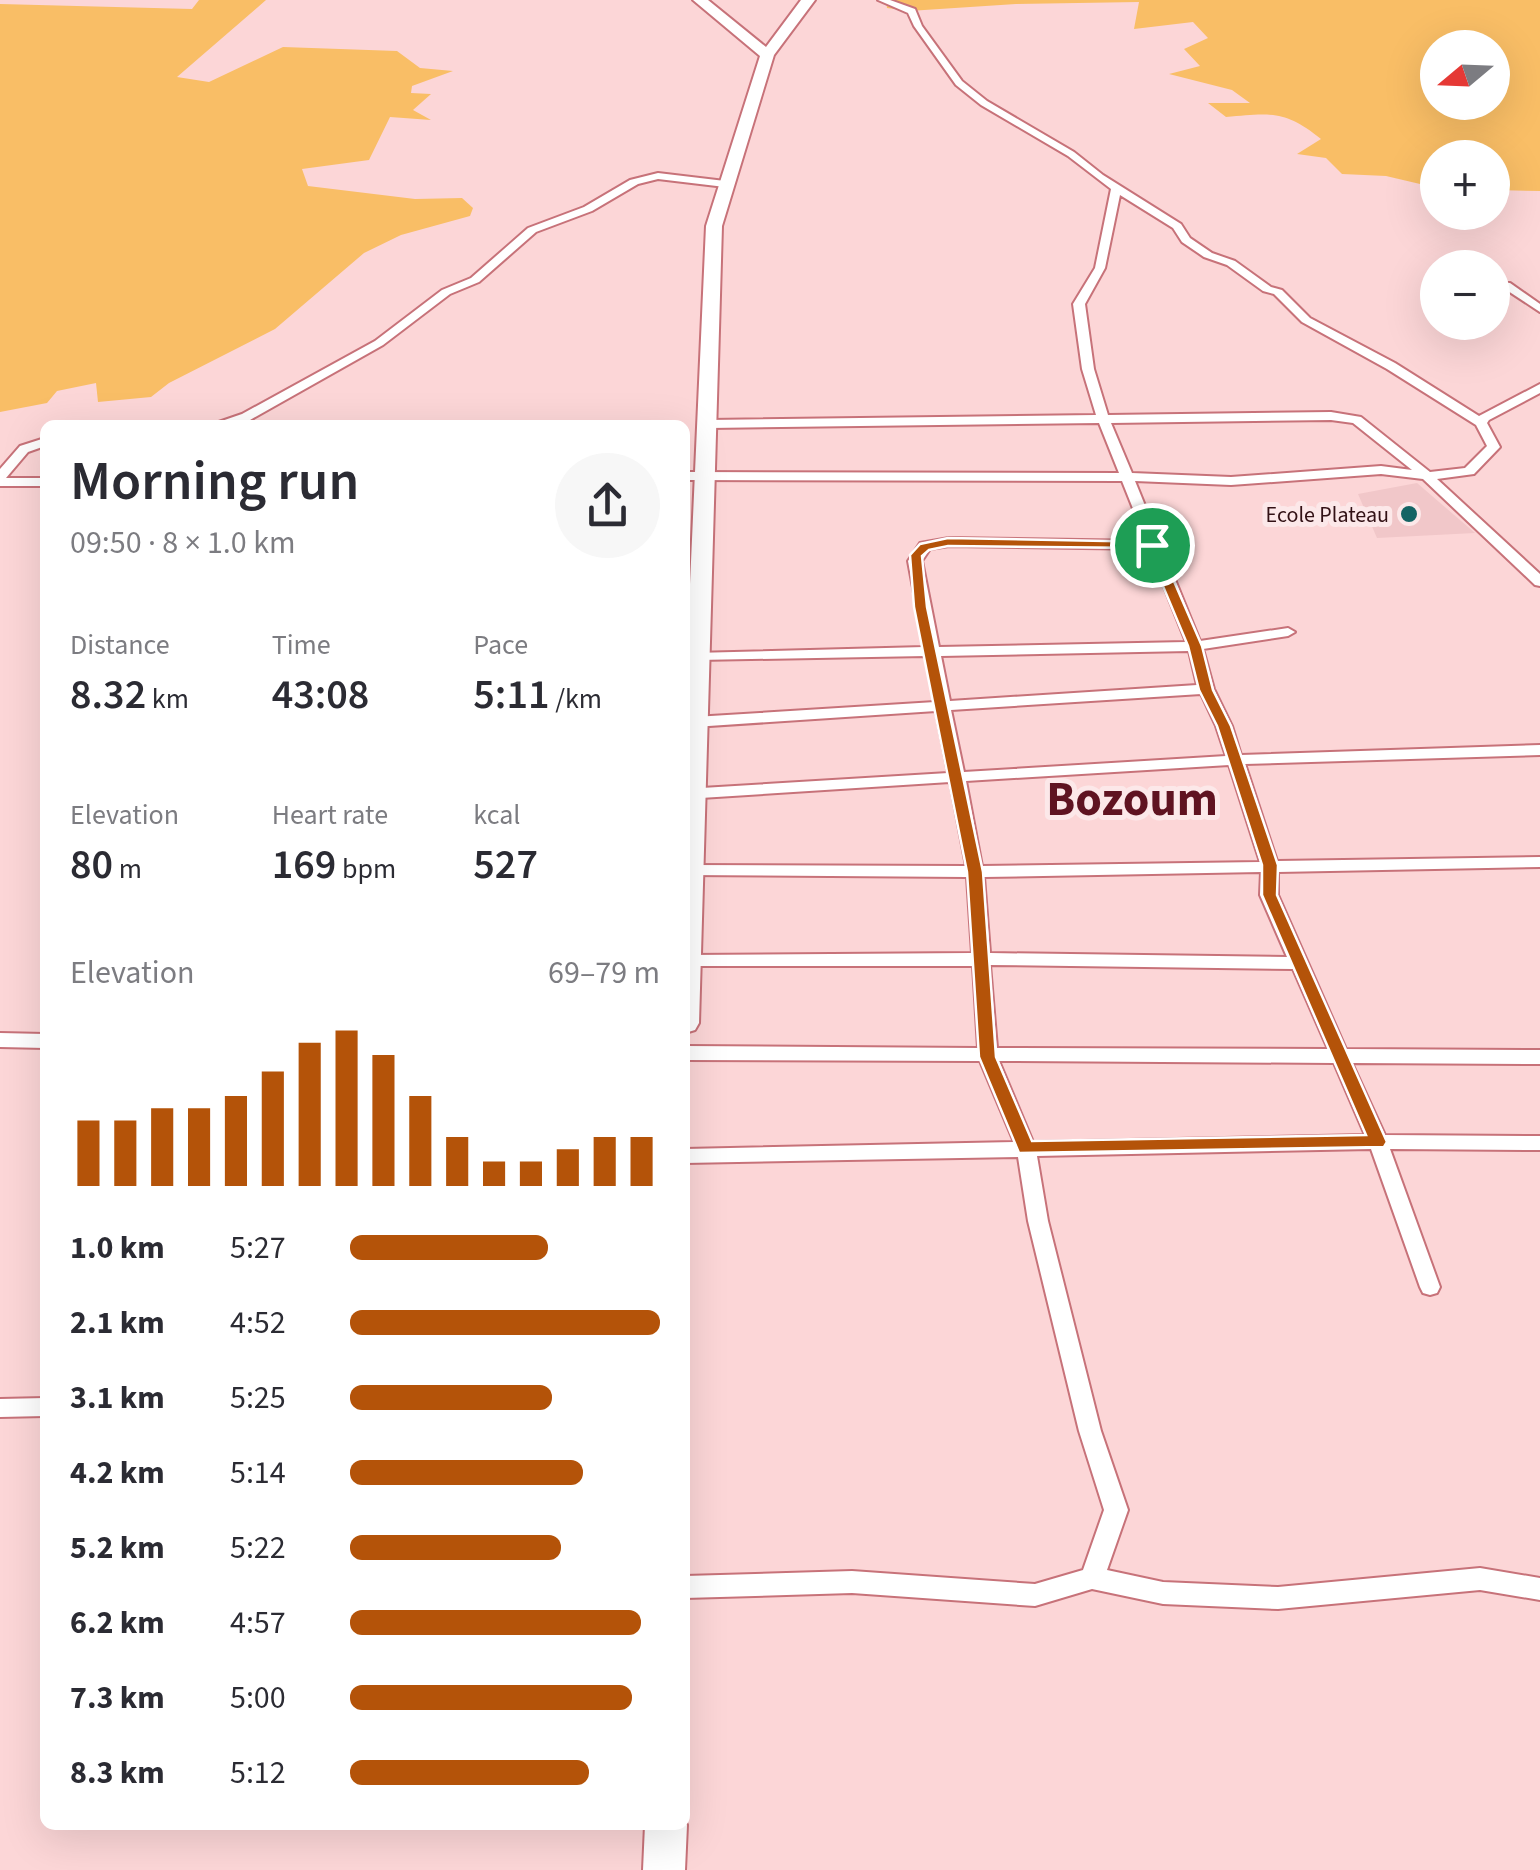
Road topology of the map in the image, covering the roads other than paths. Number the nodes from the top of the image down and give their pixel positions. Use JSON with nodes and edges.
{"nodes":[{"id":1,"x":700,"y":0,"type":"edge"},
{"id":2,"x":808,"y":0,"type":"edge"},
{"id":3,"x":882,"y":0,"type":"edge"},
{"id":4,"x":767,"y":55,"type":"junction"},
{"id":5,"x":725,"y":184,"type":"junction"},
{"id":6,"x":1116,"y":189,"type":"junction"},
{"id":7,"x":1510,"y":288,"type":"edge"},
{"id":8,"x":1540,"y":309,"type":"edge"},
{"id":9,"x":1540,"y":388,"type":"edge"},
{"id":10,"x":1102,"y":418,"type":"junction"},
{"id":11,"x":235,"y":420,"type":"edge"},
{"id":12,"x":1481,"y":422,"type":"junction"},
{"id":13,"x":709,"y":424,"type":"junction"},
{"id":14,"x":40,"y":443,"type":"edge"},
{"id":15,"x":40,"y":444,"type":"edge"},
{"id":16,"x":2,"y":450,"type":"edge"},
{"id":17,"x":694,"y":476,"type":"edge"},
{"id":18,"x":1427,"y":476,"type":"junction"},
{"id":19,"x":1127,"y":477,"type":"junction"},
{"id":20,"x":0,"y":480,"type":"edge"},
{"id":21,"x":40,"y":482,"type":"edge"},
{"id":22,"x":1152,"y":545,"type":"junction"},
{"id":23,"x":1540,"y":582,"type":"edge"},
{"id":24,"x":1288,"y":632,"type":"dead end"},
{"id":25,"x":1195,"y":646,"type":"junction"},
{"id":26,"x":929,"y":651,"type":"junction"},
{"id":27,"x":698,"y":656,"type":"junction"},
{"id":28,"x":1206,"y":690,"type":"junction"},
{"id":29,"x":941,"y":709,"type":"junction"},
{"id":30,"x":694,"y":722,"type":"junction"},
{"id":31,"x":1540,"y":750,"type":"edge"},
{"id":32,"x":1234,"y":760,"type":"junction"},
{"id":33,"x":957,"y":777,"type":"junction"},
{"id":34,"x":690,"y":780,"type":"edge"},
{"id":35,"x":690,"y":794,"type":"edge"},
{"id":36,"x":1540,"y":862,"type":"edge"},
{"id":37,"x":1270,"y":865,"type":"junction"},
{"id":38,"x":690,"y":870,"type":"edge"},
{"id":39,"x":975,"y":872,"type":"junction"},
{"id":40,"x":690,"y":961,"type":"edge"},
{"id":41,"x":980,"y":962,"type":"junction"},
{"id":42,"x":1297,"y":963,"type":"junction"},
{"id":43,"x":0,"y":1040,"type":"edge"},
{"id":44,"x":40,"y":1041,"type":"edge"},
{"id":45,"x":690,"y":1053,"type":"edge"},
{"id":46,"x":1341,"y":1055,"type":"junction"},
{"id":47,"x":988,"y":1057,"type":"junction"},
{"id":48,"x":1540,"y":1057,"type":"edge"},
{"id":49,"x":1378,"y":1142,"type":"junction"},
{"id":50,"x":1540,"y":1143,"type":"edge"},
{"id":51,"x":1026,"y":1148,"type":"junction"},
{"id":52,"x":690,"y":1156,"type":"edge"},
{"id":53,"x":1430,"y":1286,"type":"dead end"},
{"id":54,"x":40,"y":1407,"type":"edge"},
{"id":55,"x":0,"y":1408,"type":"edge"},
{"id":56,"x":1092,"y":1578,"type":"junction"},
{"id":57,"x":690,"y":1587,"type":"edge"},
{"id":58,"x":1540,"y":1590,"type":"edge"},
{"id":59,"x":666,"y":1830,"type":"edge"},
{"id":60,"x":664,"y":1870,"type":"edge"}],
"edges":[{"from":1,"to":4,"type":"main road"},
{"from":2,"to":4,"type":"main road"},
{"from":3,"to":6,"type":"street"},
{"from":4,"to":5,"type":"main road"},
{"from":5,"to":11,"type":"street"},
{"from":5,"to":13,"type":"main road"},
{"from":6,"to":10,"type":"street"},
{"from":6,"to":12,"type":"street"},
{"from":7,"to":8,"type":"street"},
{"from":9,"to":12,"type":"street"},
{"from":10,"to":13,"type":"street"},
{"from":10,"to":18,"type":"street"},
{"from":10,"to":19,"type":"street"},
{"from":12,"to":18,"type":"street"},
{"from":13,"to":17,"type":"main road"},
{"from":14,"to":16,"type":"street"},
{"from":15,"to":20,"type":"street"},
{"from":17,"to":19,"type":"street"},
{"from":17,"to":27,"type":"main road"},
{"from":18,"to":19,"type":"street"},
{"from":18,"to":23,"type":"street"},
{"from":19,"to":22,"type":"street"},
{"from":20,"to":21,"type":"street"},
{"from":22,"to":25,"type":"street"},
{"from":22,"to":26,"type":"street"},
{"from":24,"to":25,"type":"street"},
{"from":25,"to":26,"type":"street"},
{"from":25,"to":28,"type":"street"},
{"from":26,"to":27,"type":"street"},
{"from":26,"to":29,"type":"street"},
{"from":27,"to":30,"type":"main road"},
{"from":28,"to":29,"type":"street"},
{"from":28,"to":32,"type":"street"},
{"from":29,"to":30,"type":"street"},
{"from":29,"to":33,"type":"street"},
{"from":30,"to":34,"type":"main road"},
{"from":31,"to":32,"type":"street"},
{"from":32,"to":33,"type":"street"},
{"from":32,"to":37,"type":"street"},
{"from":33,"to":35,"type":"street"},
{"from":33,"to":39,"type":"street"},
{"from":36,"to":37,"type":"street"},
{"from":37,"to":39,"type":"street"},
{"from":37,"to":42,"type":"street"},
{"from":38,"to":39,"type":"street"},
{"from":39,"to":41,"type":"street"},
{"from":40,"to":41,"type":"street"},
{"from":41,"to":42,"type":"street"},
{"from":41,"to":47,"type":"street"},
{"from":42,"to":46,"type":"street"},
{"from":43,"to":44,"type":"street"},
{"from":45,"to":47,"type":"street"},
{"from":46,"to":47,"type":"street"},
{"from":46,"to":48,"type":"street"},
{"from":46,"to":49,"type":"street"},
{"from":47,"to":51,"type":"street"},
{"from":49,"to":50,"type":"street"},
{"from":49,"to":51,"type":"street"},
{"from":49,"to":53,"type":"street"},
{"from":51,"to":52,"type":"street"},
{"from":51,"to":56,"type":"street"},
{"from":54,"to":55,"type":"street"},
{"from":56,"to":57,"type":"street"},
{"from":56,"to":58,"type":"street"},
{"from":59,"to":60,"type":"main road"}]}
